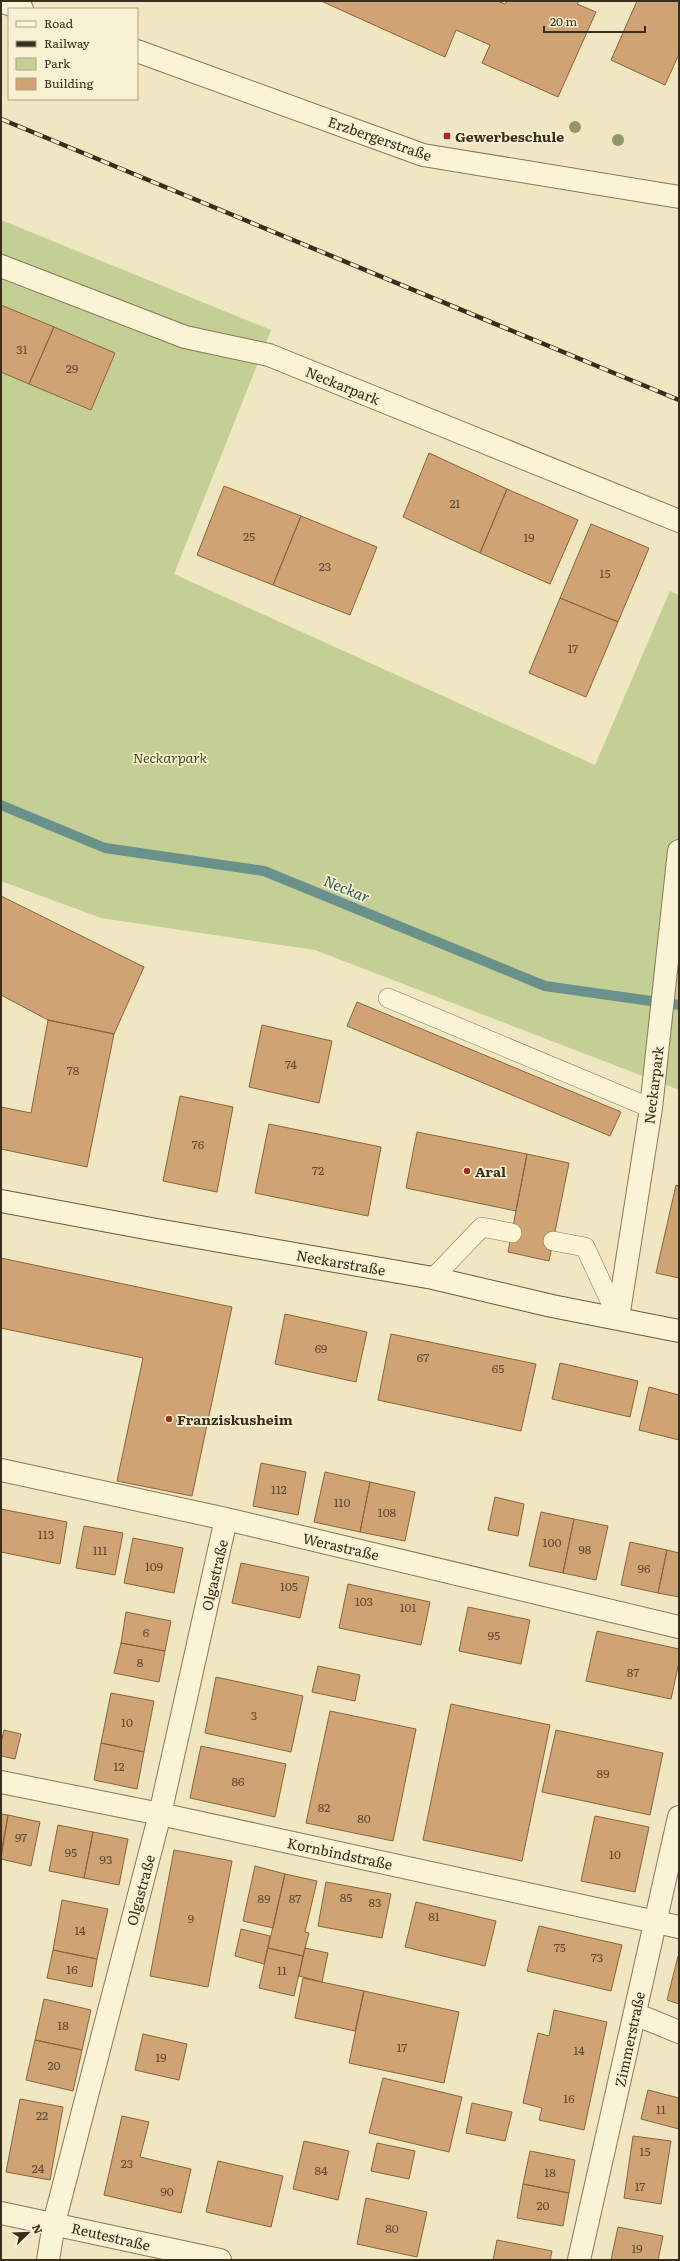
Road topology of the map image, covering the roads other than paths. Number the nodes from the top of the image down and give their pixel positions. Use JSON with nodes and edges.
{"nodes":[{"id":1,"x":1,"y":1,"type":"edge"},
{"id":2,"x":19,"y":8,"type":"edge"},
{"id":3,"x":138,"y":51,"type":"edge"},
{"id":4,"x":679,"y":197,"type":"edge"},
{"id":5,"x":1,"y":266,"type":"edge"},
{"id":6,"x":679,"y":521,"type":"edge"},
{"id":7,"x":679,"y":851,"type":"edge"},
{"id":8,"x":388,"y":998,"type":"dead end"},
{"id":9,"x":651,"y":1108,"type":"junction"},
{"id":10,"x":1,"y":1200,"type":"edge"},
{"id":11,"x":512,"y":1232,"type":"dead end"},
{"id":12,"x":553,"y":1241,"type":"dead end"},
{"id":13,"x":433,"y":1278,"type":"junction"},
{"id":14,"x":618,"y":1318,"type":"junction"},
{"id":15,"x":679,"y":1331,"type":"edge"},
{"id":16,"x":1,"y":1470,"type":"edge"},
{"id":17,"x":226,"y":1519,"type":"junction"},
{"id":18,"x":679,"y":1627,"type":"edge"},
{"id":19,"x":1,"y":1782,"type":"edge"},
{"id":20,"x":160,"y":1814,"type":"junction"},
{"id":21,"x":679,"y":1817,"type":"edge"},
{"id":22,"x":654,"y":1922,"type":"junction"},
{"id":23,"x":679,"y":1927,"type":"edge"},
{"id":24,"x":635,"y":2014,"type":"junction"},
{"id":25,"x":679,"y":2032,"type":"edge"},
{"id":26,"x":1,"y":2213,"type":"edge"},
{"id":27,"x":54,"y":2223,"type":"junction"},
{"id":28,"x":48,"y":2260,"type":"edge"},
{"id":29,"x":220,"y":2260,"type":"edge"},
{"id":30,"x":579,"y":2260,"type":"edge"}],
"edges":[{"from":1,"to":2,"type":"street"},
{"from":3,"to":4,"type":"street","name":"Erzbergerstraße"},
{"from":5,"to":6,"type":"street","name":"Neckarpark"},
{"from":7,"to":9,"type":"street","name":"Neckarpark"},
{"from":8,"to":9,"type":"lane"},
{"from":9,"to":14,"type":"street","name":"Neckarpark"},
{"from":10,"to":13,"type":"street","name":"Neckarstraße"},
{"from":11,"to":13,"type":"lane"},
{"from":12,"to":14,"type":"lane"},
{"from":13,"to":14,"type":"street","name":"Neckarstraße"},
{"from":14,"to":15,"type":"street","name":"Neckarstraße"},
{"from":16,"to":17,"type":"street","name":"Werastraße"},
{"from":17,"to":18,"type":"street","name":"Werastraße"},
{"from":17,"to":20,"type":"street","name":"Olgastraße"},
{"from":19,"to":20,"type":"street","name":"Kornbindstraße"},
{"from":20,"to":22,"type":"street","name":"Kornbindstraße"},
{"from":20,"to":27,"type":"street","name":"Olgastraße"},
{"from":21,"to":22,"type":"street","name":"Zimmerstraße"},
{"from":22,"to":23,"type":"street","name":"Kornbindstraße"},
{"from":22,"to":24,"type":"street","name":"Zimmerstraße"},
{"from":24,"to":25,"type":"street"},
{"from":24,"to":30,"type":"street","name":"Zimmerstraße"},
{"from":26,"to":27,"type":"street","name":"Reutestraße"},
{"from":27,"to":28,"type":"street","name":"Olgastraße"},
{"from":27,"to":29,"type":"street","name":"Reutestraße"}]}
